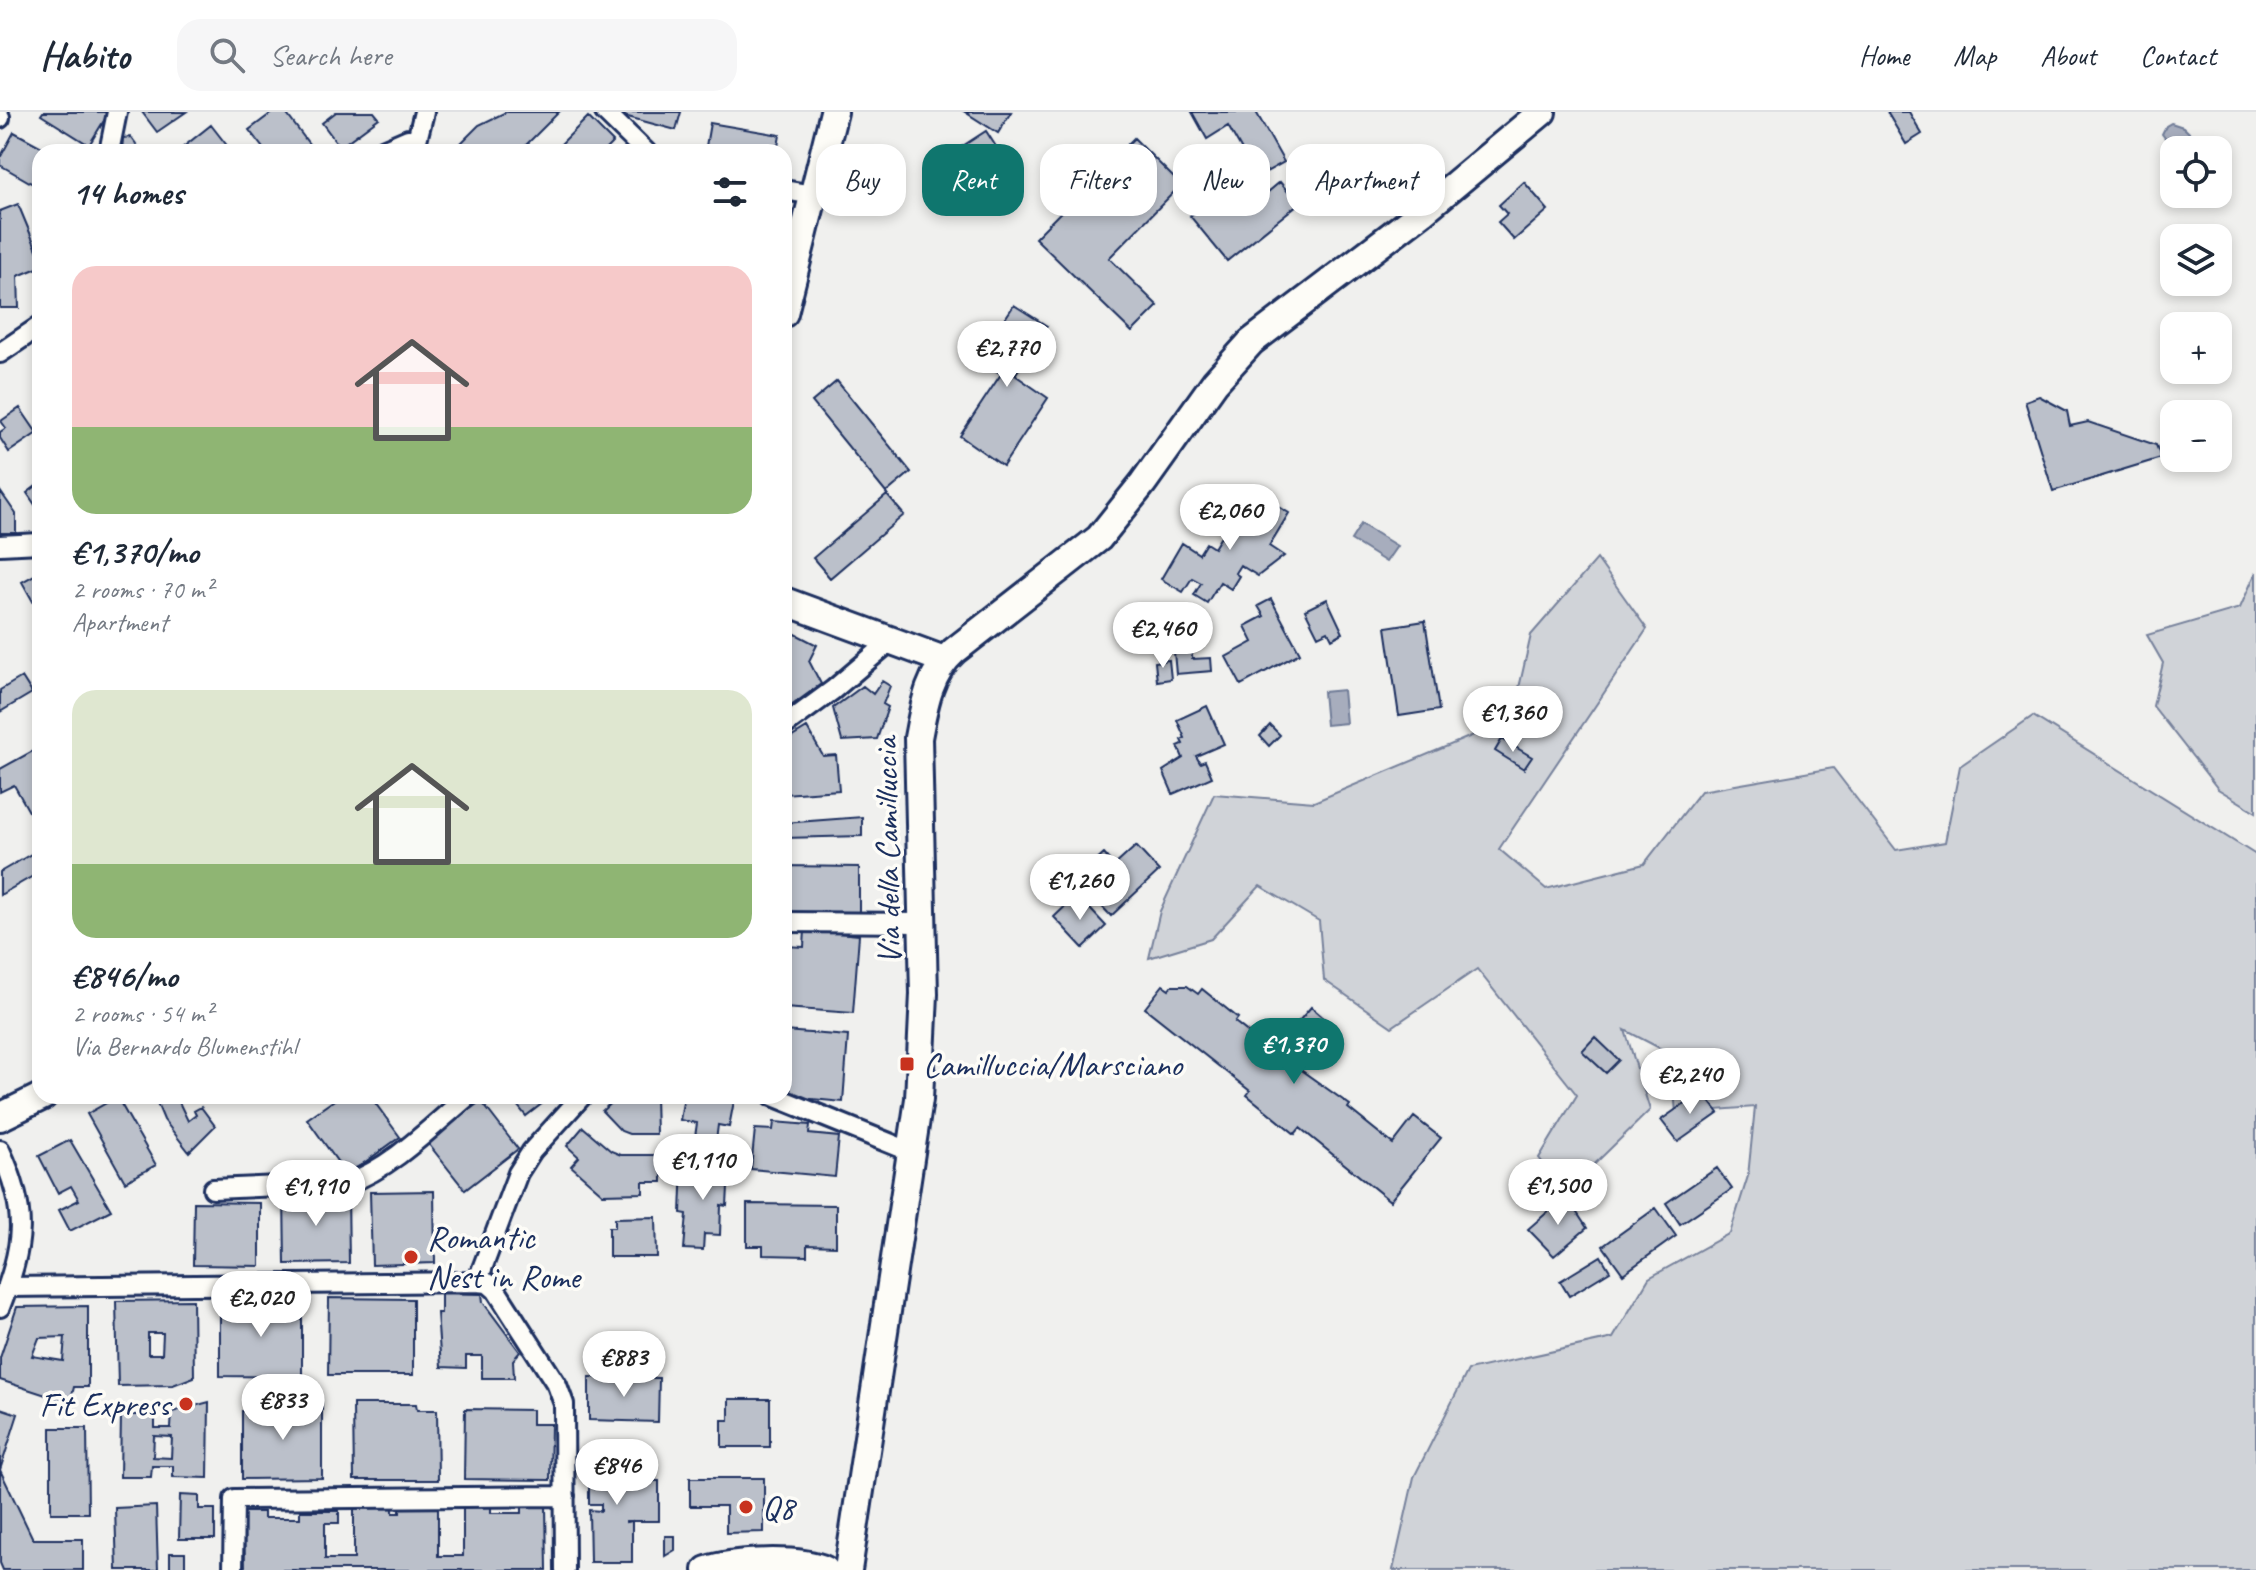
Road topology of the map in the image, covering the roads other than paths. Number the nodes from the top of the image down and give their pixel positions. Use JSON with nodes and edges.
{"nodes":[{"id":1,"x":117,"y":112,"type":"edge"},
{"id":2,"x":424,"y":112,"type":"edge"},
{"id":3,"x":605,"y":112,"type":"edge"},
{"id":4,"x":834,"y":112,"type":"edge"},
{"id":5,"x":1542,"y":112,"type":"edge"},
{"id":6,"x":111,"y":144,"type":"edge"},
{"id":7,"x":396,"y":144,"type":"edge"},
{"id":8,"x":419,"y":144,"type":"edge"},
{"id":9,"x":424,"y":144,"type":"edge"},
{"id":10,"x":638,"y":144,"type":"edge"},
{"id":11,"x":792,"y":191,"type":"edge"},
{"id":12,"x":813,"y":195,"type":"junction"},
{"id":13,"x":792,"y":280,"type":"edge"},
{"id":14,"x":32,"y":331,"type":"edge"},
{"id":15,"x":0,"y":353,"type":"edge"},
{"id":16,"x":32,"y":543,"type":"edge"},
{"id":17,"x":0,"y":545,"type":"edge"},
{"id":18,"x":792,"y":604,"type":"edge"},
{"id":19,"x":893,"y":639,"type":"junction"},
{"id":20,"x":944,"y":660,"type":"junction"},
{"id":21,"x":792,"y":720,"type":"edge"},
{"id":22,"x":792,"y":922,"type":"edge"},
{"id":23,"x":923,"y":923,"type":"junction"},
{"id":24,"x":32,"y":1101,"type":"edge"},
{"id":25,"x":458,"y":1104,"type":"edge"},
{"id":26,"x":575,"y":1104,"type":"edge"},
{"id":27,"x":792,"y":1104,"type":"edge"},
{"id":28,"x":0,"y":1117,"type":"edge"},
{"id":29,"x":0,"y":1150,"type":"edge"},
{"id":30,"x":914,"y":1153,"type":"junction"},
{"id":31,"x":213,"y":1189,"type":"dead end"},
{"id":32,"x":477,"y":1282,"type":"junction"},
{"id":33,"x":8,"y":1287,"type":"junction"},
{"id":34,"x":0,"y":1307,"type":"edge"},
{"id":35,"x":565,"y":1496,"type":"junction"},
{"id":36,"x":856,"y":1522,"type":"junction"},
{"id":37,"x":817,"y":1567,"type":"edge"},
{"id":38,"x":233,"y":1570,"type":"edge"},
{"id":39,"x":565,"y":1570,"type":"edge"},
{"id":40,"x":707,"y":1570,"type":"edge"},
{"id":41,"x":848,"y":1570,"type":"edge"}],
"edges":[{"from":1,"to":6,"type":"street"},
{"from":2,"to":9,"type":"street"},
{"from":3,"to":10,"type":"street"},
{"from":4,"to":12,"type":"main road"},
{"from":5,"to":20,"type":"main road","name":"Via della Camilluccia"},
{"from":7,"to":8,"type":"street"},
{"from":11,"to":12,"type":"street"},
{"from":12,"to":13,"type":"main road"},
{"from":14,"to":15,"type":"street"},
{"from":16,"to":17,"type":"street"},
{"from":18,"to":19,"type":"main road"},
{"from":19,"to":20,"type":"main road"},
{"from":19,"to":21,"type":"street"},
{"from":20,"to":23,"type":"main road","name":"Via della Camilluccia"},
{"from":22,"to":23,"type":"street"},
{"from":23,"to":30,"type":"main road","name":"Via della Camilluccia"},
{"from":24,"to":28,"type":"main road"},
{"from":25,"to":31,"type":"street"},
{"from":26,"to":32,"type":"street"},
{"from":27,"to":30,"type":"street"},
{"from":29,"to":33,"type":"street"},
{"from":30,"to":36,"type":"main road","name":"Via della Camilluccia"},
{"from":32,"to":33,"type":"street"},
{"from":32,"to":35,"type":"street"},
{"from":33,"to":34,"type":"street"},
{"from":35,"to":38,"type":"street"},
{"from":35,"to":39,"type":"street"},
{"from":36,"to":37,"type":"main road","name":"Via della Camilluccia"},
{"from":36,"to":41,"type":"main road","name":"Via della Camilluccia"},
{"from":37,"to":40,"type":"main road"}]}
